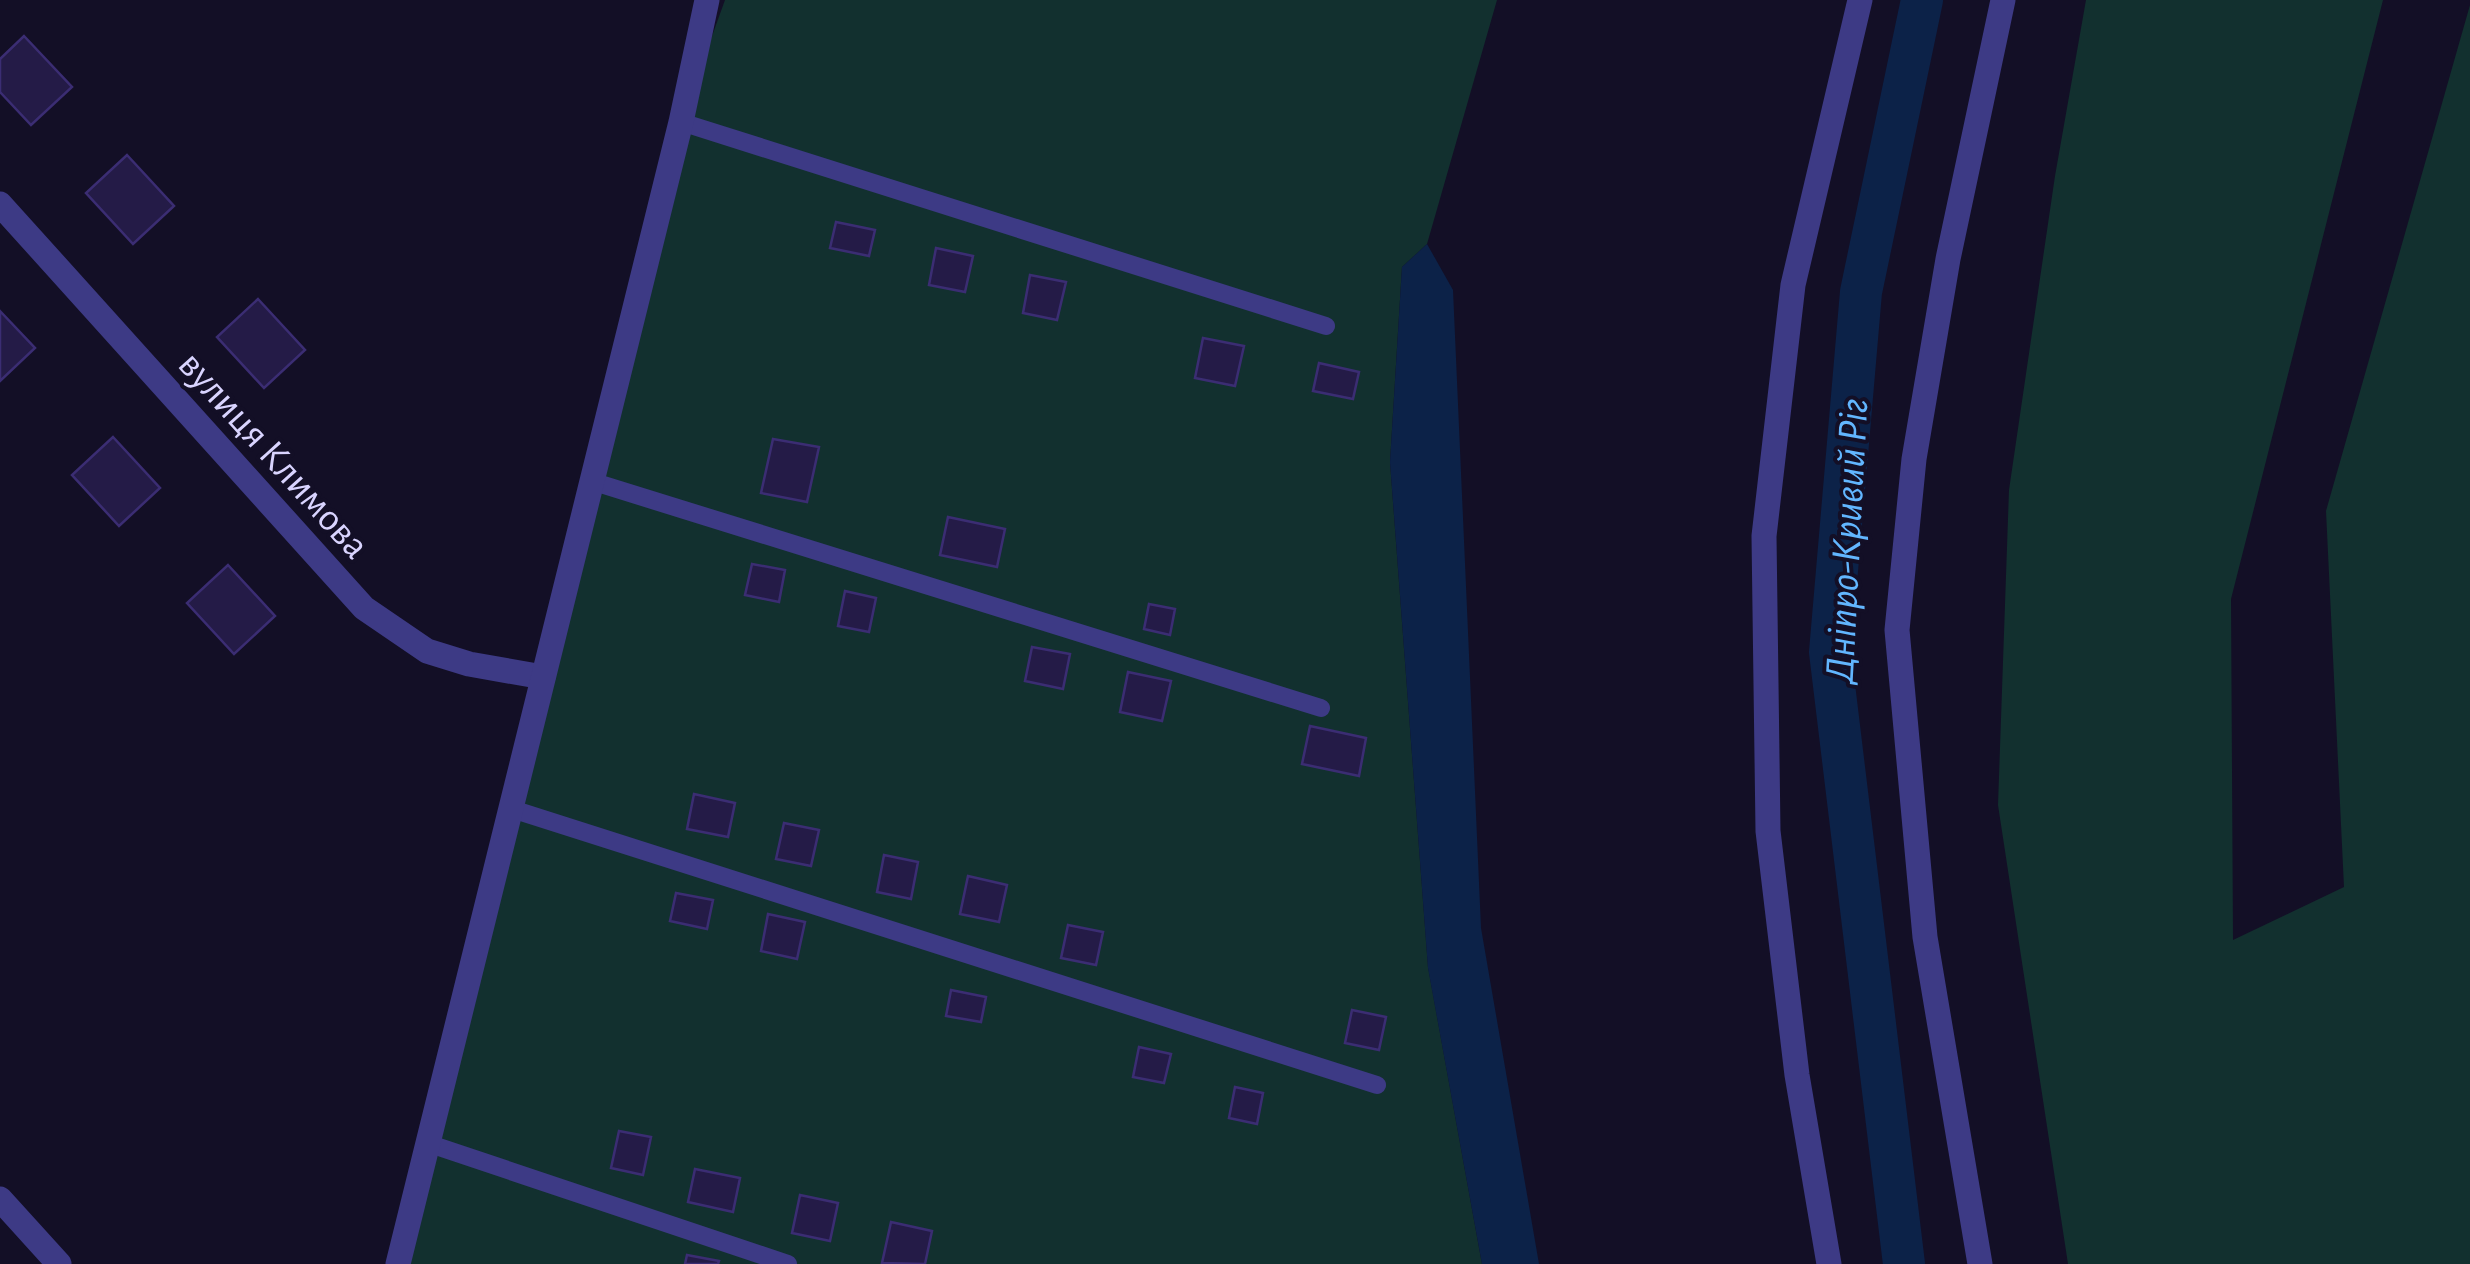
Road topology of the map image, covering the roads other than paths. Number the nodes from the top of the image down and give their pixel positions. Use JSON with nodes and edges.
{"nodes":[{"id":1,"x":707,"y":0,"type":"edge"},
{"id":2,"x":1860,"y":0,"type":"edge"},
{"id":3,"x":2003,"y":0,"type":"edge"},
{"id":4,"x":682,"y":122,"type":"junction"},
{"id":5,"x":0,"y":204,"type":"edge"},
{"id":6,"x":1326,"y":326,"type":"dead end"},
{"id":7,"x":591,"y":481,"type":"junction"},
{"id":8,"x":543,"y":678,"type":"junction"},
{"id":9,"x":1321,"y":708,"type":"dead end"},
{"id":10,"x":510,"y":808,"type":"junction"},
{"id":11,"x":1377,"y":1085,"type":"dead end"},
{"id":12,"x":427,"y":1143,"type":"junction"},
{"id":13,"x":0,"y":1199,"type":"edge"},
{"id":14,"x":60,"y":1264,"type":"edge"},
{"id":15,"x":398,"y":1264,"type":"edge"},
{"id":16,"x":788,"y":1264,"type":"edge"},
{"id":17,"x":1829,"y":1264,"type":"edge"},
{"id":18,"x":1980,"y":1264,"type":"edge"}],
"edges":[{"from":1,"to":4,"type":"street"},
{"from":2,"to":17,"type":"street"},
{"from":3,"to":18,"type":"street"},
{"from":4,"to":6,"type":"lane"},
{"from":4,"to":7,"type":"street"},
{"from":5,"to":8,"type":"street","name":"вулиця Климова"},
{"from":7,"to":8,"type":"street"},
{"from":7,"to":9,"type":"lane"},
{"from":8,"to":10,"type":"street"},
{"from":10,"to":11,"type":"lane"},
{"from":10,"to":12,"type":"street"},
{"from":12,"to":15,"type":"street"},
{"from":12,"to":16,"type":"lane"},
{"from":13,"to":14,"type":"street"}]}
